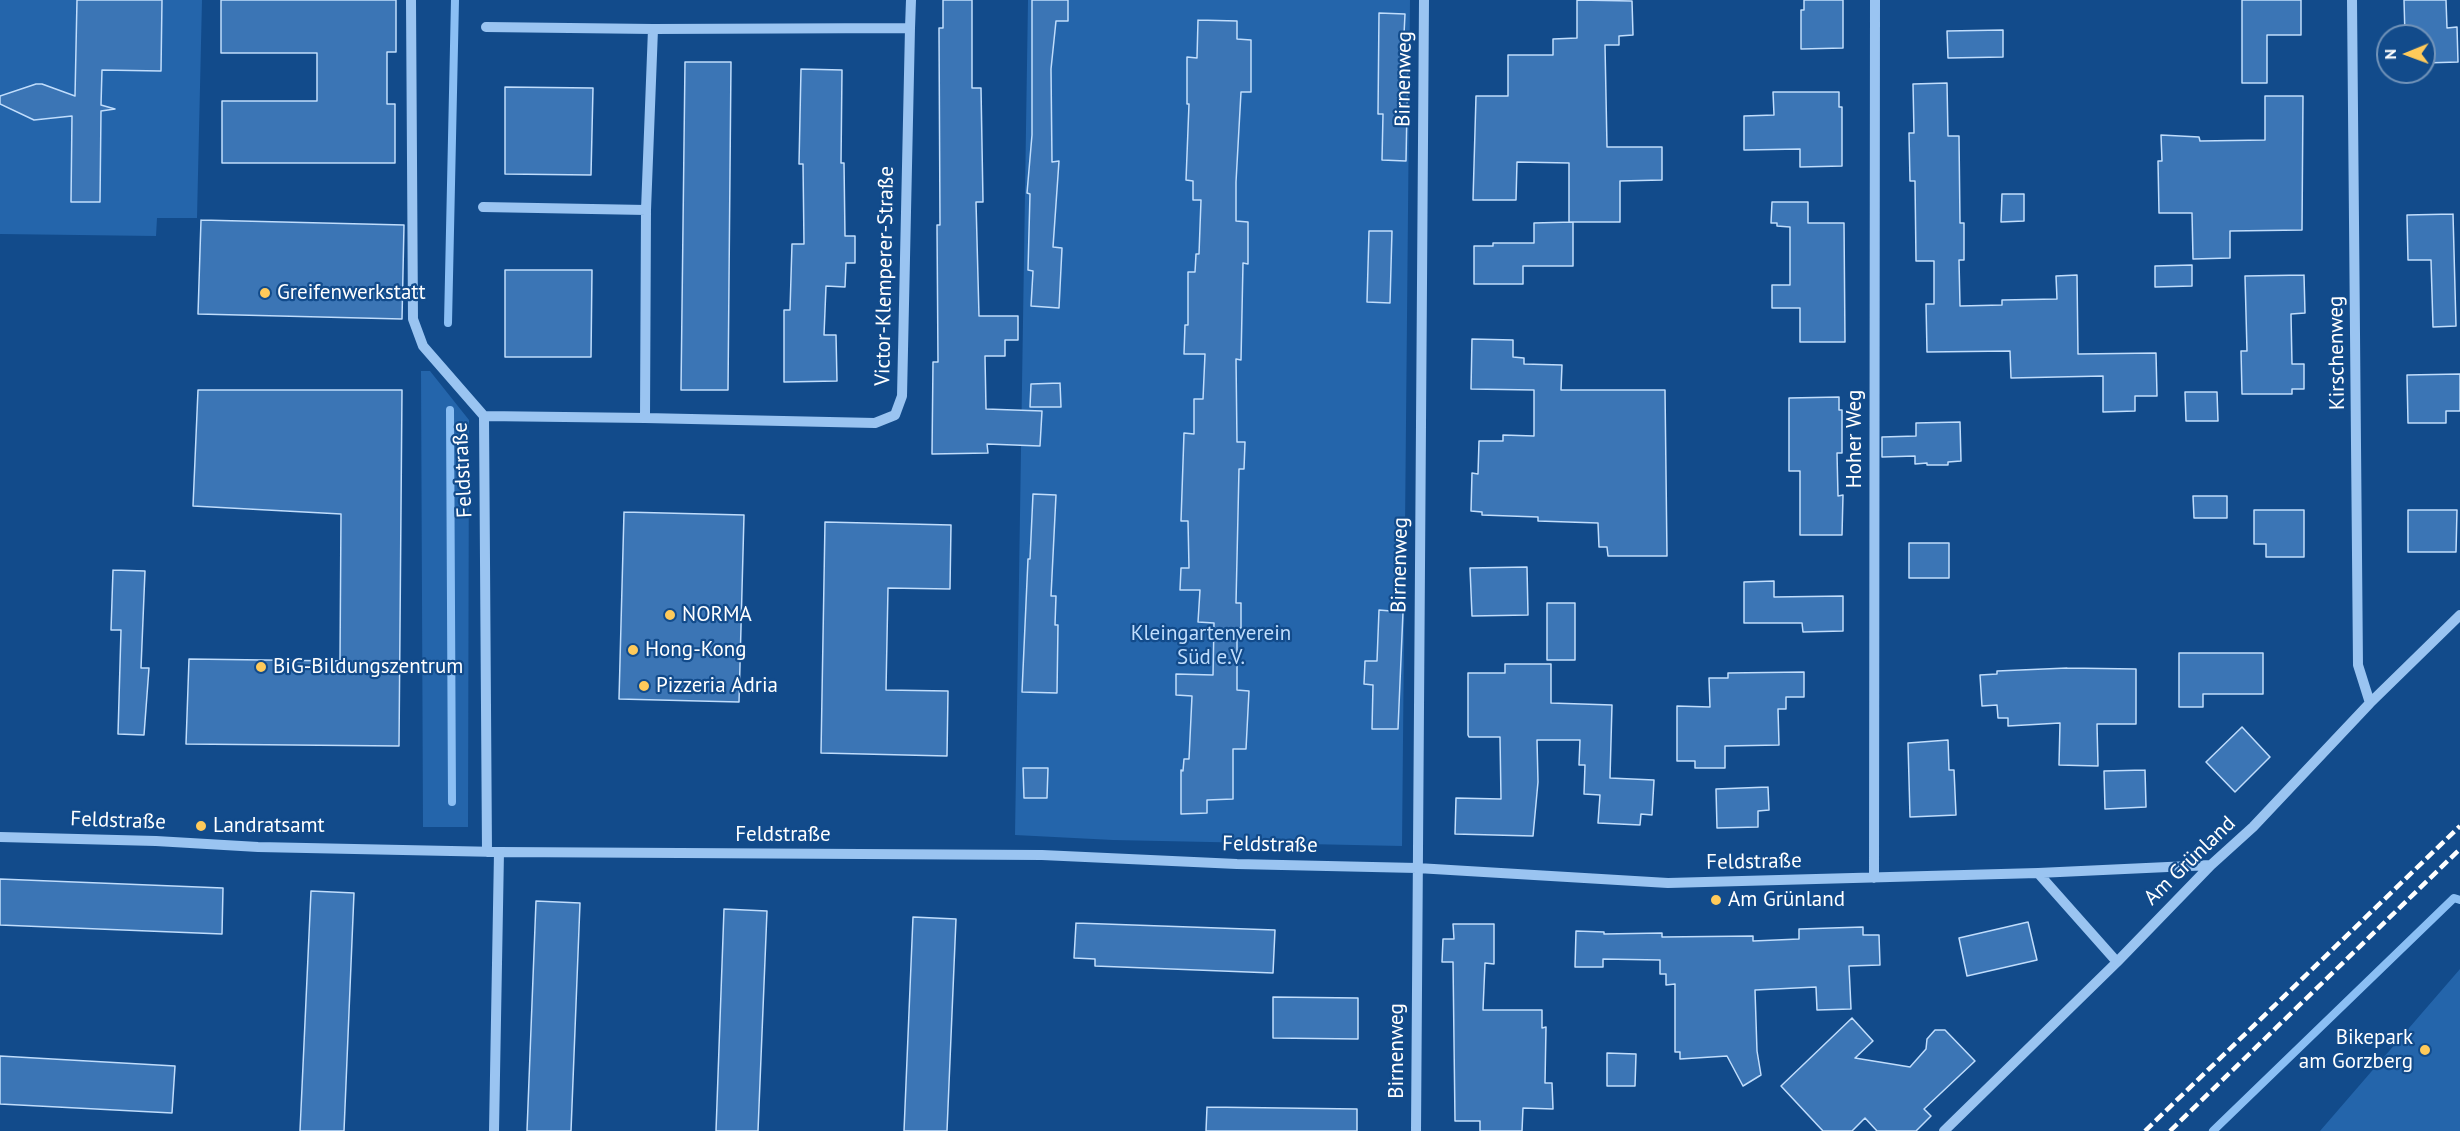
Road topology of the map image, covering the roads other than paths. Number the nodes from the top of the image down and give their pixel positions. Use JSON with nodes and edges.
{"nodes":[{"id":1,"x":411,"y":0,"type":"edge"},
{"id":2,"x":911,"y":0,"type":"edge"},
{"id":3,"x":1424,"y":0,"type":"edge"},
{"id":4,"x":1875,"y":0,"type":"edge"},
{"id":5,"x":2352,"y":0,"type":"edge"},
{"id":6,"x":486,"y":27,"type":"dead end"},
{"id":7,"x":910,"y":28,"type":"junction"},
{"id":8,"x":653,"y":29,"type":"junction"},
{"id":9,"x":483,"y":207,"type":"dead end"},
{"id":10,"x":646,"y":210,"type":"junction"},
{"id":11,"x":484,"y":416,"type":"junction"},
{"id":12,"x":645,"y":418,"type":"junction"},
{"id":13,"x":2460,"y":615,"type":"edge"},
{"id":14,"x":2370,"y":703,"type":"junction"},
{"id":15,"x":0,"y":837,"type":"edge"},
{"id":16,"x":487,"y":852,"type":"junction"},
{"id":17,"x":500,"y":852,"type":"junction"},
{"id":18,"x":2211,"y":865,"type":"junction"},
{"id":19,"x":1417,"y":868,"type":"junction"},
{"id":20,"x":2038,"y":873,"type":"junction"},
{"id":21,"x":1874,"y":878,"type":"junction"},
{"id":22,"x":2117,"y":962,"type":"junction"},
{"id":23,"x":495,"y":1131,"type":"edge"},
{"id":24,"x":1416,"y":1131,"type":"edge"},
{"id":25,"x":1944,"y":1131,"type":"edge"}],
"edges":[{"from":1,"to":11,"type":"street","name":"Feldstraße"},
{"from":2,"to":7,"type":"street","name":"Victor-Klemperer-Straße"},
{"from":3,"to":19,"type":"street","name":"Birnenweg"},
{"from":4,"to":21,"type":"street","name":"Hoher Weg"},
{"from":5,"to":14,"type":"street","name":"Kirschenweg"},
{"from":6,"to":8,"type":"street"},
{"from":7,"to":8,"type":"street"},
{"from":7,"to":12,"type":"street","name":"Victor-Klemperer-Straße"},
{"from":8,"to":10,"type":"street"},
{"from":9,"to":10,"type":"street"},
{"from":10,"to":12,"type":"street"},
{"from":11,"to":12,"type":"street","name":"Victor-Klemperer-Straße"},
{"from":11,"to":16,"type":"street","name":"Feldstraße"},
{"from":13,"to":14,"type":"street","name":"Am Grünland"},
{"from":14,"to":18,"type":"street","name":"Am Grünland"},
{"from":15,"to":16,"type":"street","name":"Feldstraße"},
{"from":16,"to":17,"type":"street","name":"Feldstraße"},
{"from":17,"to":19,"type":"street","name":"Feldstraße"},
{"from":17,"to":23,"type":"street"},
{"from":18,"to":20,"type":"street","name":"Feldstraße"},
{"from":18,"to":22,"type":"street","name":"Am Grünland"},
{"from":19,"to":21,"type":"street","name":"Feldstraße"},
{"from":19,"to":24,"type":"street","name":"Birnenweg"},
{"from":20,"to":21,"type":"street","name":"Feldstraße"},
{"from":20,"to":22,"type":"street"},
{"from":22,"to":25,"type":"street","name":"Am Grünland"}]}
